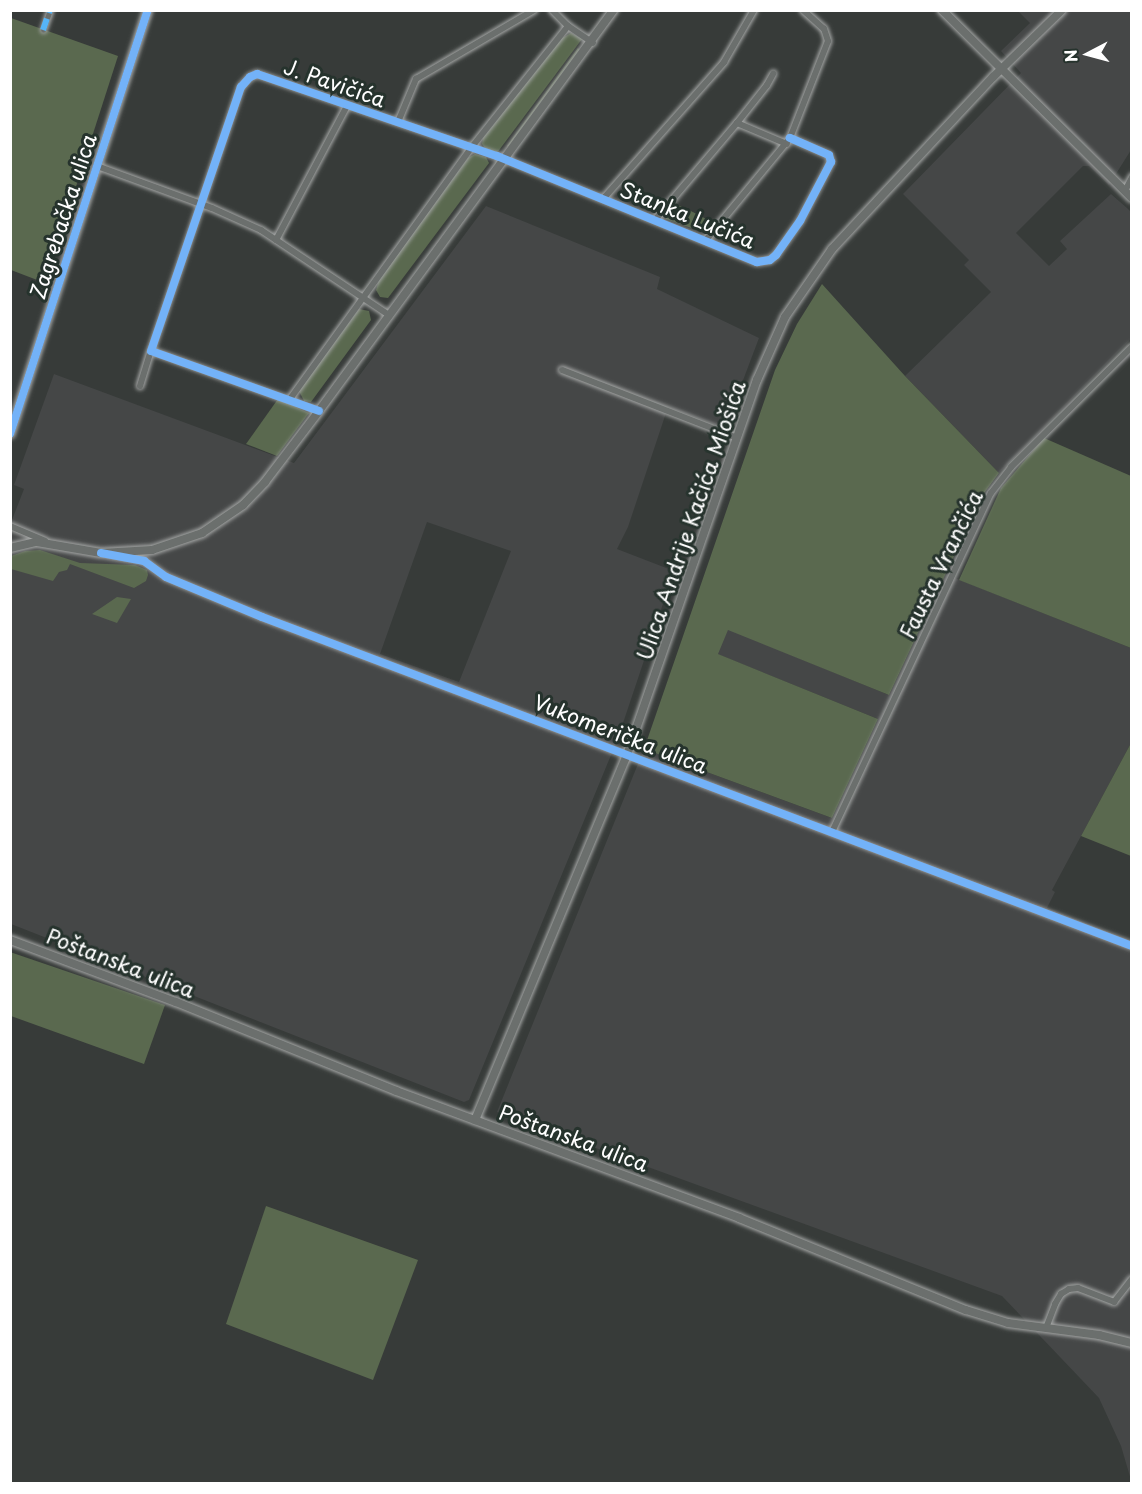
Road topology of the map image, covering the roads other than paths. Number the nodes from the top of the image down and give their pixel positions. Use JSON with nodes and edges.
{"nodes":[{"id":1,"x":50,"y":10,"type":"edge"},
{"id":2,"x":148,"y":10,"type":"edge"},
{"id":3,"x":534,"y":10,"type":"edge"},
{"id":4,"x":552,"y":10,"type":"edge"},
{"id":5,"x":614,"y":10,"type":"edge"},
{"id":6,"x":754,"y":10,"type":"edge"},
{"id":7,"x":803,"y":10,"type":"edge"},
{"id":8,"x":942,"y":10,"type":"edge"},
{"id":9,"x":1062,"y":10,"type":"edge"},
{"id":10,"x":568,"y":26,"type":"junction"},
{"id":11,"x":43,"y":30,"type":"dead end"},
{"id":12,"x":593,"y":43,"type":"junction"},
{"id":13,"x":1000,"y":69,"type":"junction"},
{"id":14,"x":772,"y":74,"type":"dead end"},
{"id":15,"x":347,"y":106,"type":"junction"},
{"id":16,"x":398,"y":122,"type":"junction"},
{"id":17,"x":737,"y":123,"type":"junction"},
{"id":18,"x":789,"y":141,"type":"junction"},
{"id":19,"x":471,"y":148,"type":"junction"},
{"id":20,"x":505,"y":160,"type":"junction"},
{"id":21,"x":97,"y":166,"type":"junction"},
{"id":22,"x":1131,"y":177,"type":"edge"},
{"id":23,"x":1125,"y":191,"type":"junction"},
{"id":24,"x":1131,"y":198,"type":"edge"},
{"id":25,"x":603,"y":200,"type":"junction"},
{"id":26,"x":200,"y":205,"type":"junction"},
{"id":27,"x":655,"y":220,"type":"junction"},
{"id":28,"x":276,"y":240,"type":"junction"},
{"id":29,"x":706,"y":240,"type":"junction"},
{"id":30,"x":363,"y":297,"type":"junction"},
{"id":31,"x":389,"y":315,"type":"junction"},
{"id":32,"x":1131,"y":348,"type":"edge"},
{"id":33,"x":151,"y":351,"type":"junction"},
{"id":34,"x":562,"y":370,"type":"dead end"},
{"id":35,"x":140,"y":386,"type":"dead end"},
{"id":36,"x":290,"y":399,"type":"junction"},
{"id":37,"x":319,"y":411,"type":"junction"},
{"id":38,"x":10,"y":434,"type":"edge"},
{"id":39,"x":737,"y":438,"type":"junction"},
{"id":40,"x":10,"y":526,"type":"edge"},
{"id":41,"x":48,"y":543,"type":"junction"},
{"id":42,"x":10,"y":548,"type":"edge"},
{"id":43,"x":101,"y":553,"type":"junction"},
{"id":44,"x":627,"y":755,"type":"junction"},
{"id":45,"x":832,"y":832,"type":"junction"},
{"id":46,"x":10,"y":940,"type":"edge"},
{"id":47,"x":1131,"y":946,"type":"edge"},
{"id":48,"x":475,"y":1120,"type":"junction"},
{"id":49,"x":1131,"y":1279,"type":"edge"},
{"id":50,"x":1046,"y":1328,"type":"junction"},
{"id":51,"x":1131,"y":1343,"type":"edge"}],
"edges":[{"from":1,"to":11,"type":"street"},
{"from":2,"to":21,"type":"main road","name":"Zagrebačka ulica"},
{"from":3,"to":16,"type":"street"},
{"from":4,"to":10,"type":"street"},
{"from":5,"to":12,"type":"main road"},
{"from":6,"to":25,"type":"street"},
{"from":7,"to":18,"type":"street"},
{"from":8,"to":13,"type":"street"},
{"from":9,"to":13,"type":"main road","name":"Ulica Andrije Kačića Miošića"},
{"from":10,"to":12,"type":"street"},
{"from":10,"to":19,"type":"street"},
{"from":12,"to":20,"type":"main road"},
{"from":13,"to":23,"type":"street"},
{"from":13,"to":39,"type":"main road","name":"Ulica Andrije Kačića Miošića"},
{"from":14,"to":17,"type":"street"},
{"from":15,"to":16,"type":"street","name":"J. Pavičića"},
{"from":15,"to":26,"type":"street","name":"J. Pavičića"},
{"from":15,"to":28,"type":"street"},
{"from":16,"to":19,"type":"street","name":"J. Pavičića"},
{"from":17,"to":18,"type":"street"},
{"from":17,"to":27,"type":"street"},
{"from":18,"to":29,"type":"street"},
{"from":18,"to":29,"type":"street","name":"Stanka Lučića"},
{"from":19,"to":20,"type":"street","name":"J. Pavičića"},
{"from":19,"to":30,"type":"street"},
{"from":20,"to":25,"type":"street","name":"Stanka Lučića"},
{"from":20,"to":31,"type":"main road"},
{"from":21,"to":26,"type":"street"},
{"from":21,"to":38,"type":"main road","name":"Zagrebačka ulica"},
{"from":22,"to":23,"type":"street"},
{"from":23,"to":24,"type":"street"},
{"from":25,"to":27,"type":"street","name":"Stanka Lučića"},
{"from":26,"to":28,"type":"street"},
{"from":26,"to":33,"type":"street","name":"J. Pavičića"},
{"from":27,"to":29,"type":"street","name":"Stanka Lučića"},
{"from":28,"to":30,"type":"street"},
{"from":30,"to":31,"type":"street"},
{"from":30,"to":36,"type":"street"},
{"from":31,"to":37,"type":"main road"},
{"from":32,"to":45,"type":"street","name":"Fausta Vrančića"},
{"from":33,"to":35,"type":"street","name":"J. Pavičića"},
{"from":33,"to":36,"type":"street"},
{"from":34,"to":39,"type":"street"},
{"from":36,"to":37,"type":"street"},
{"from":37,"to":43,"type":"main road"},
{"from":39,"to":44,"type":"main road","name":"Ulica Andrije Kačića Miošića"},
{"from":40,"to":41,"type":"street"},
{"from":41,"to":42,"type":"main road"},
{"from":41,"to":43,"type":"main road"},
{"from":43,"to":44,"type":"street","name":"Vukomerička ulica"},
{"from":44,"to":45,"type":"street","name":"Vukomerička ulica"},
{"from":44,"to":48,"type":"main road","name":"Ulica Andrije Kačića Miošića"},
{"from":45,"to":47,"type":"street","name":"Vukomerička ulica"},
{"from":46,"to":48,"type":"main road","name":"Poštanska ulica"},
{"from":48,"to":50,"type":"main road","name":"Poštanska ulica"},
{"from":49,"to":50,"type":"street"},
{"from":50,"to":51,"type":"main road","name":"Poštanska ulica"}]}
